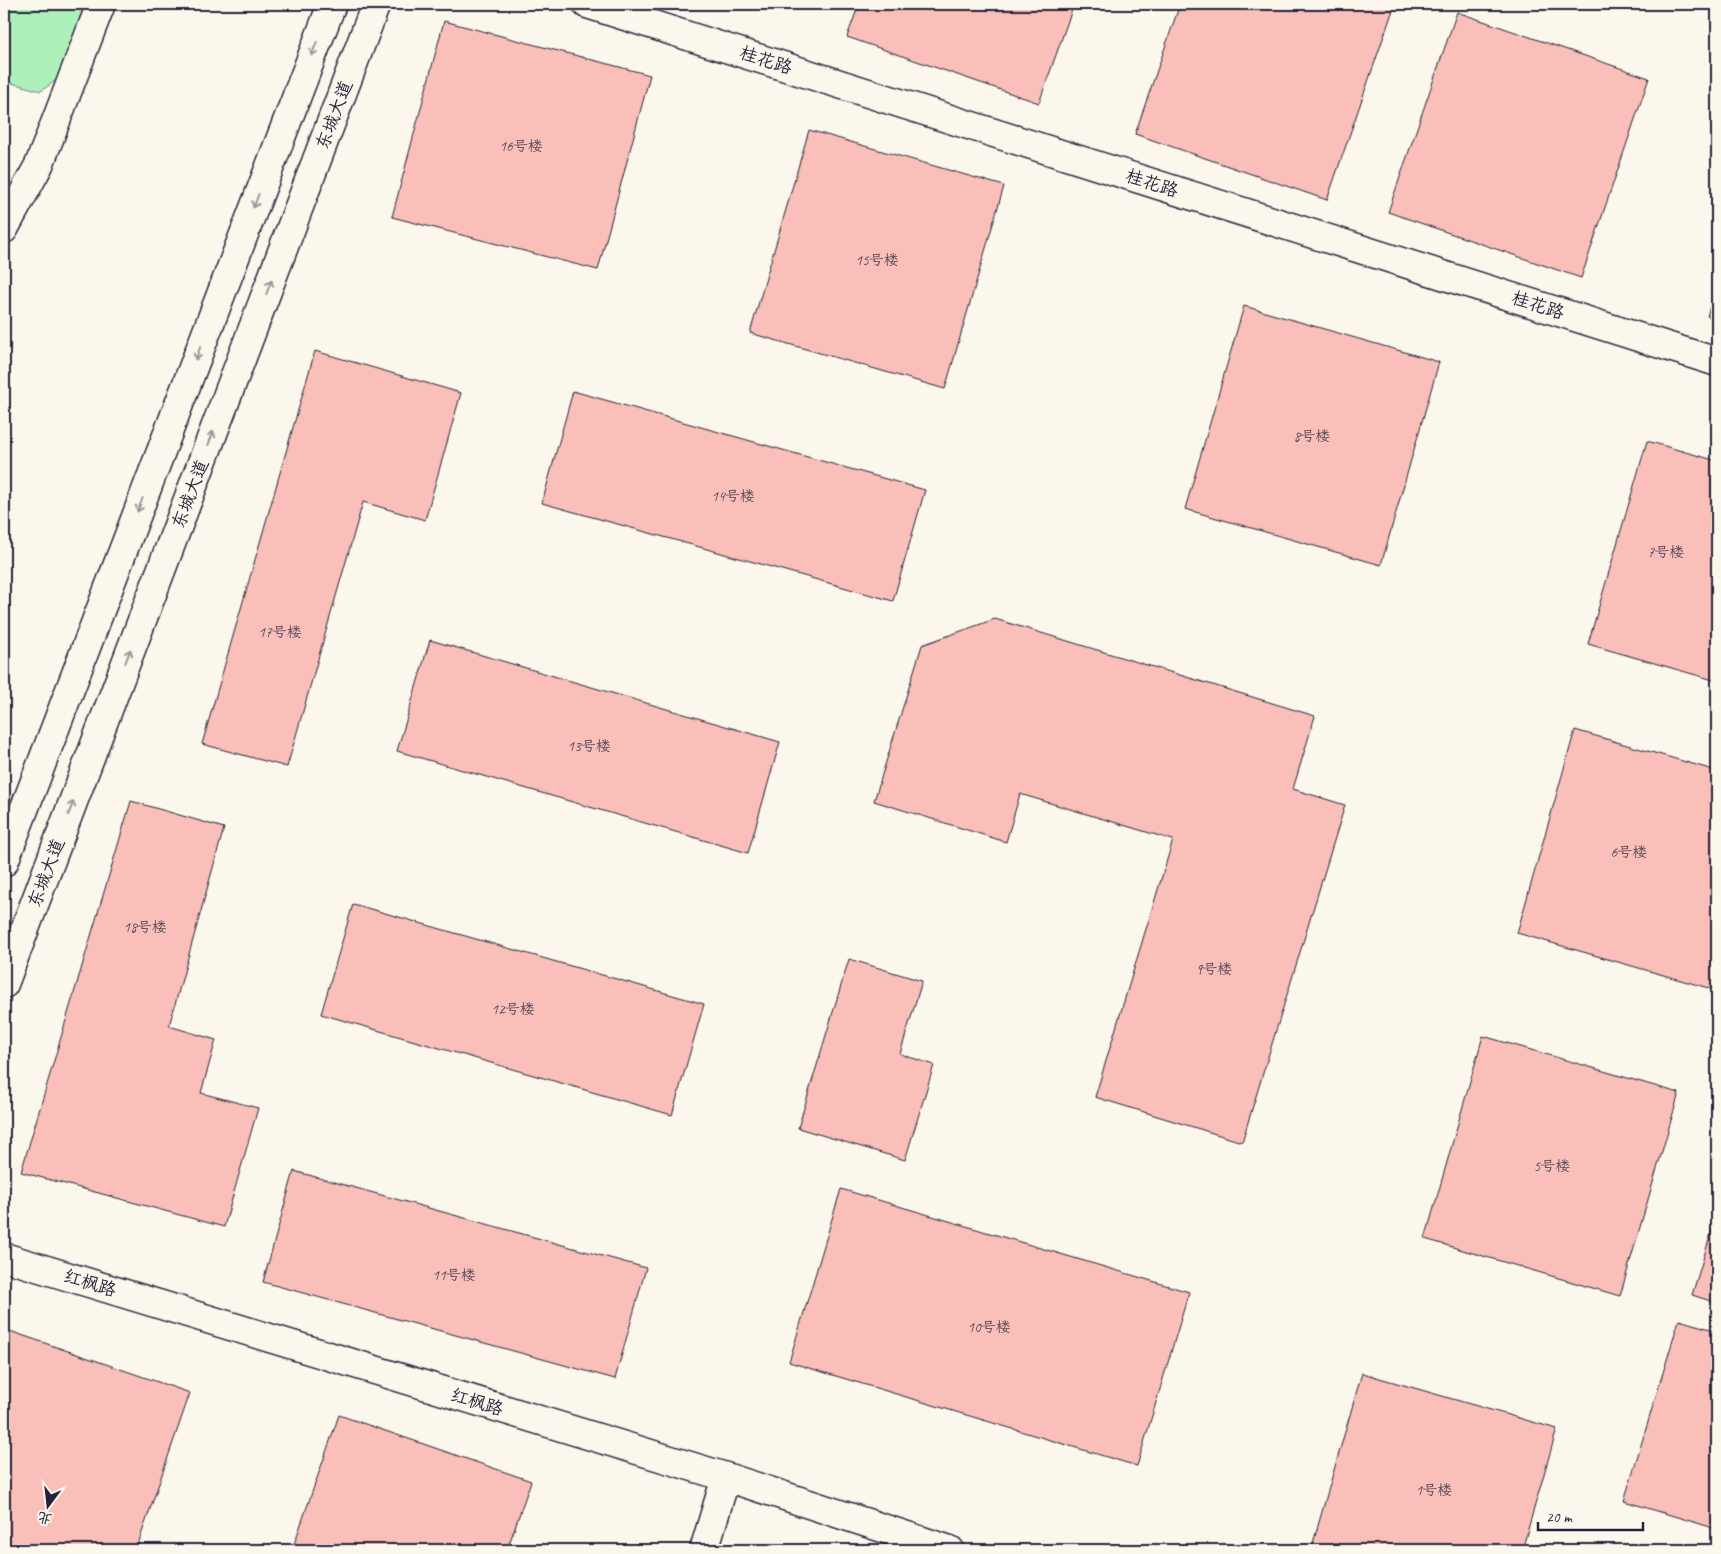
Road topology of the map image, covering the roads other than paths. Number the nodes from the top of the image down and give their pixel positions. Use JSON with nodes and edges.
{"nodes":[{"id":1,"x":101,"y":4,"type":"edge"},
{"id":2,"x":332,"y":4,"type":"edge"},
{"id":3,"x":376,"y":4,"type":"edge"},
{"id":4,"x":587,"y":4,"type":"edge"},
{"id":5,"x":4,"y":228,"type":"edge"},
{"id":6,"x":1717,"y":362,"type":"edge"},
{"id":7,"x":4,"y":862,"type":"edge"},
{"id":8,"x":4,"y":984,"type":"edge"},
{"id":9,"x":4,"y":1257,"type":"edge"},
{"id":10,"x":726,"y":1477,"type":"junction"},
{"id":11,"x":704,"y":1550,"type":"edge"},
{"id":12,"x":950,"y":1550,"type":"edge"}],
"edges":[{"from":1,"to":5,"type":"street"},
{"from":2,"to":7,"type":"street","one_way":true},
{"from":8,"to":3,"type":"street","name":"东城大道","one_way":true},
{"from":4,"to":6,"type":"street","name":"桂花路"},
{"from":9,"to":10,"type":"street","name":"红枫路"},
{"from":10,"to":11,"type":"street"},
{"from":10,"to":12,"type":"street","name":"红枫路"}]}
